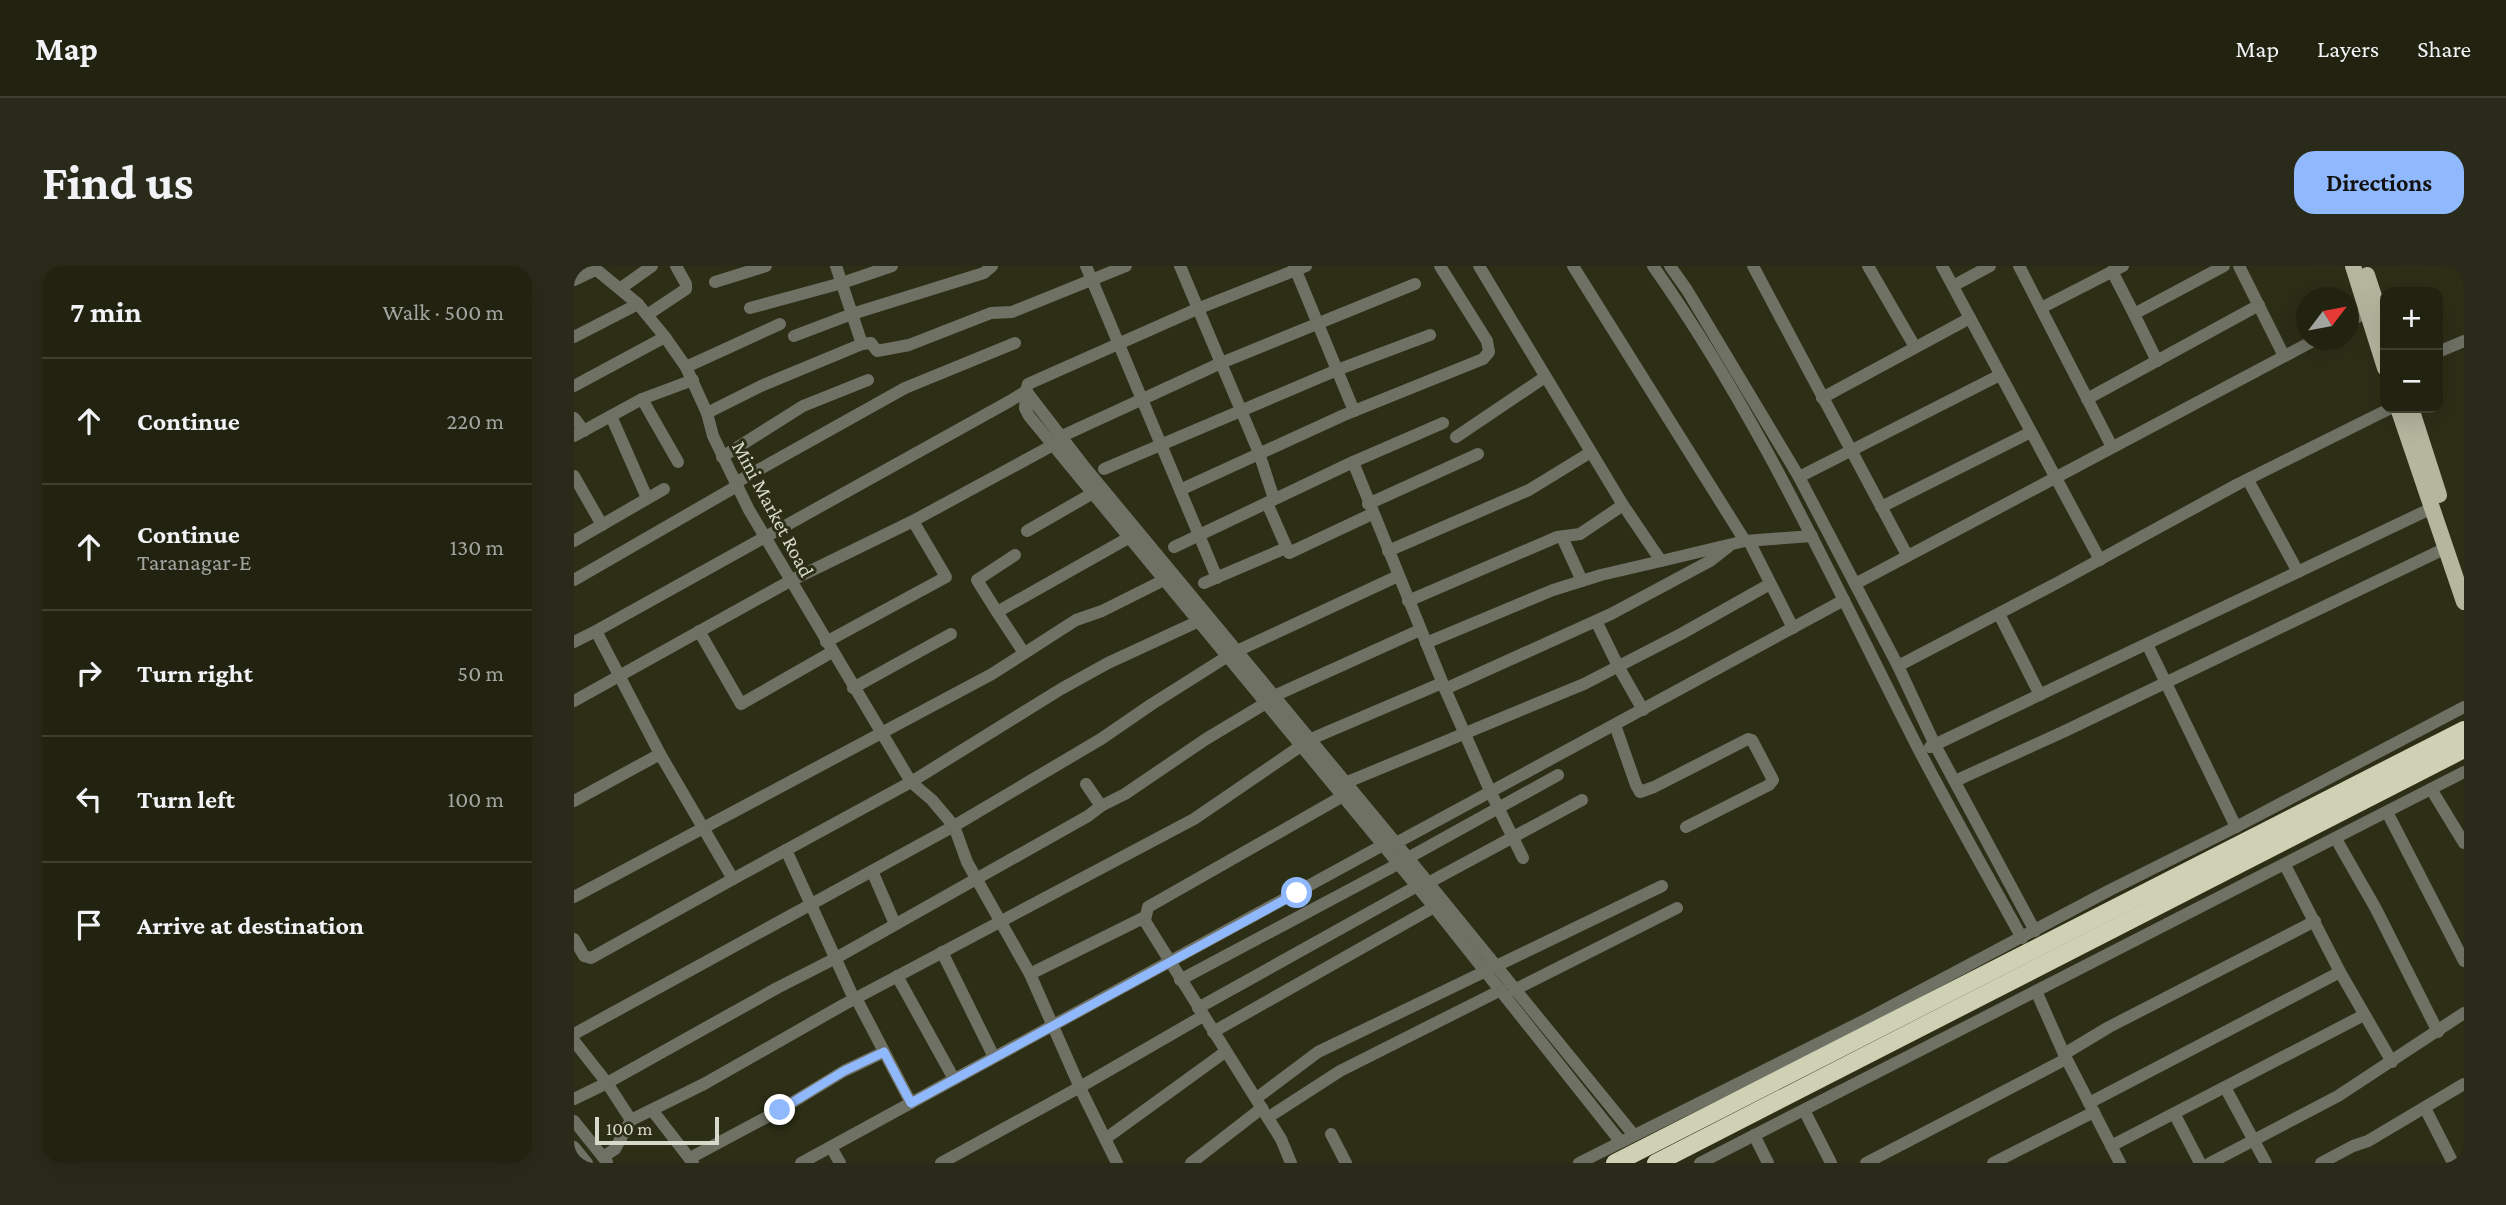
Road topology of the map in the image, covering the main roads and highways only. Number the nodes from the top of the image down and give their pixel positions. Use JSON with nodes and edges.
{"nodes":[{"id":1,"x":2353,"y":266,"type":"edge"},
{"id":2,"x":2364,"y":266,"type":"edge"},
{"id":3,"x":2380,"y":315,"type":"edge"},
{"id":4,"x":2380,"y":352,"type":"edge"},
{"id":5,"x":2400,"y":413,"type":"edge"},
{"id":6,"x":2413,"y":413,"type":"edge"},
{"id":7,"x":2464,"y":571,"type":"edge"},
{"id":8,"x":2464,"y":601,"type":"edge"},
{"id":9,"x":2464,"y":730,"type":"edge"},
{"id":10,"x":2464,"y":749,"type":"edge"},
{"id":11,"x":1615,"y":1163,"type":"edge"},
{"id":12,"x":1656,"y":1163,"type":"edge"}],
"edges":[{"from":1,"to":4,"type":"main road"},
{"from":2,"to":3,"type":"main road"},
{"from":5,"to":8,"type":"main road"},
{"from":6,"to":7,"type":"main road"},
{"from":9,"to":11,"type":"highway"},
{"from":10,"to":12,"type":"highway"}]}
